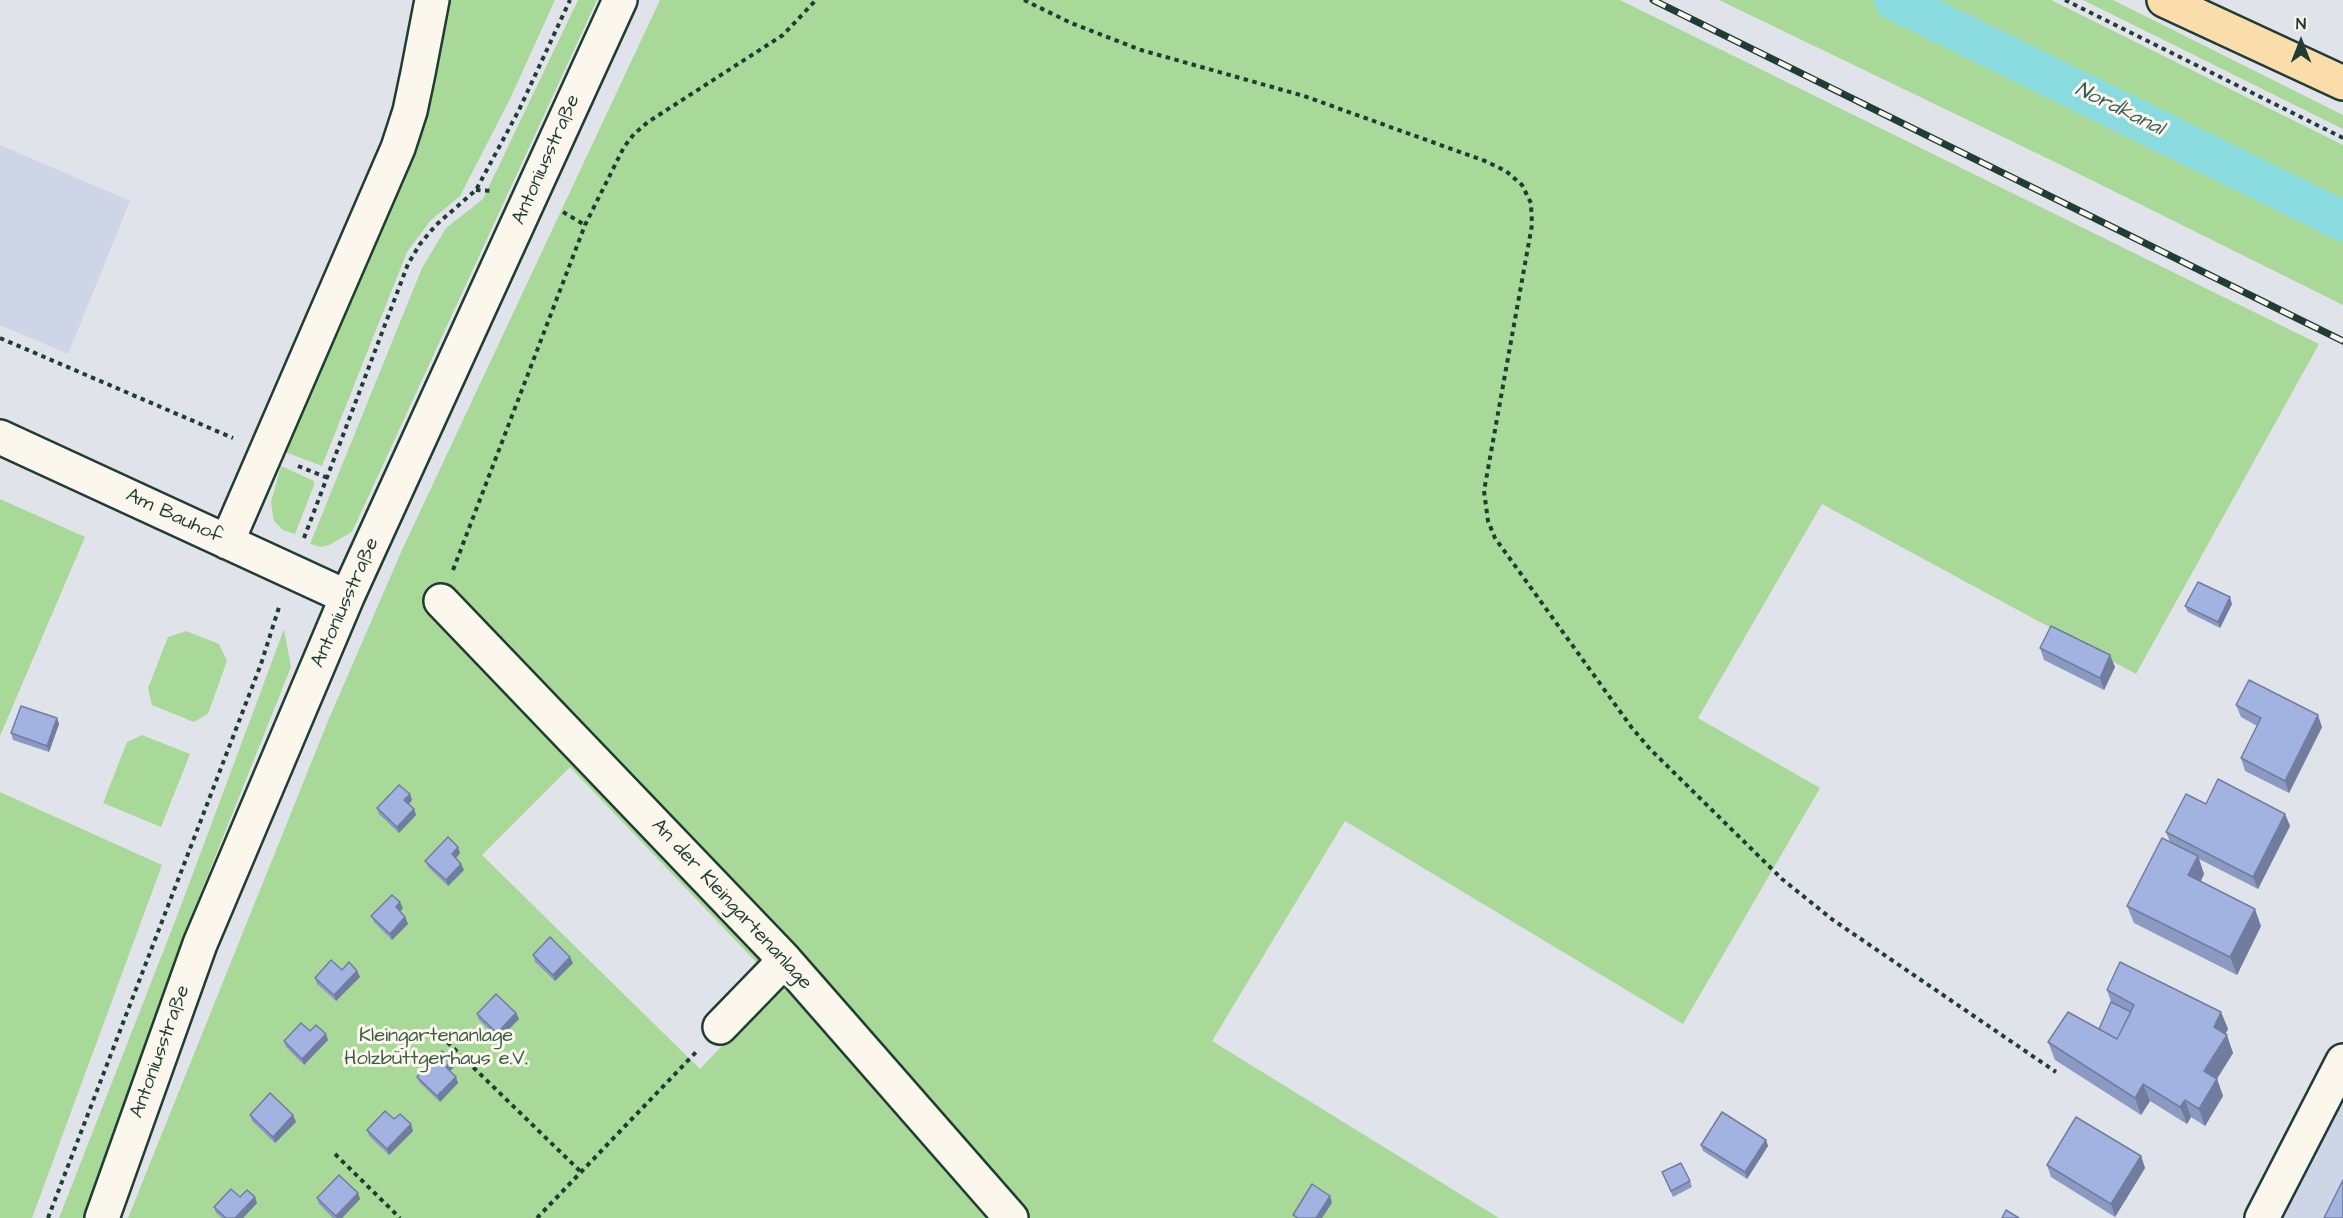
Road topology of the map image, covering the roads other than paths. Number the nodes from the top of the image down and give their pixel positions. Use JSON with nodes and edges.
{"nodes":[{"id":1,"x":432,"y":0,"type":"edge"},
{"id":2,"x":620,"y":0,"type":"edge"},
{"id":3,"x":2164,"y":0,"type":"edge"},
{"id":4,"x":2343,"y":82,"type":"edge"},
{"id":5,"x":0,"y":437,"type":"edge"},
{"id":6,"x":227,"y":542,"type":"junction"},
{"id":7,"x":347,"y":597,"type":"junction"},
{"id":8,"x":441,"y":601,"type":"road end"},
{"id":9,"x":785,"y":960,"type":"junction"},
{"id":10,"x":720,"y":1027,"type":"road end"},
{"id":11,"x":2343,"y":1061,"type":"edge"},
{"id":12,"x":102,"y":1218,"type":"edge"},
{"id":13,"x":1011,"y":1218,"type":"edge"},
{"id":14,"x":2262,"y":1218,"type":"edge"}],
"edges":[{"from":1,"to":6,"type":"street"},
{"from":2,"to":7,"type":"street","name":"Antoniusstraße"},
{"from":3,"to":4,"type":"main road"},
{"from":5,"to":6,"type":"street","name":"Am Bauhof"},
{"from":6,"to":7,"type":"street","name":"Am Bauhof"},
{"from":7,"to":12,"type":"street","name":"Antoniusstraße"},
{"from":8,"to":9,"type":"street","name":"An der Kleingartenanlage"},
{"from":9,"to":10,"type":"street"},
{"from":9,"to":13,"type":"street","name":"An der Kleingartenanlage"},
{"from":11,"to":14,"type":"street"}]}
